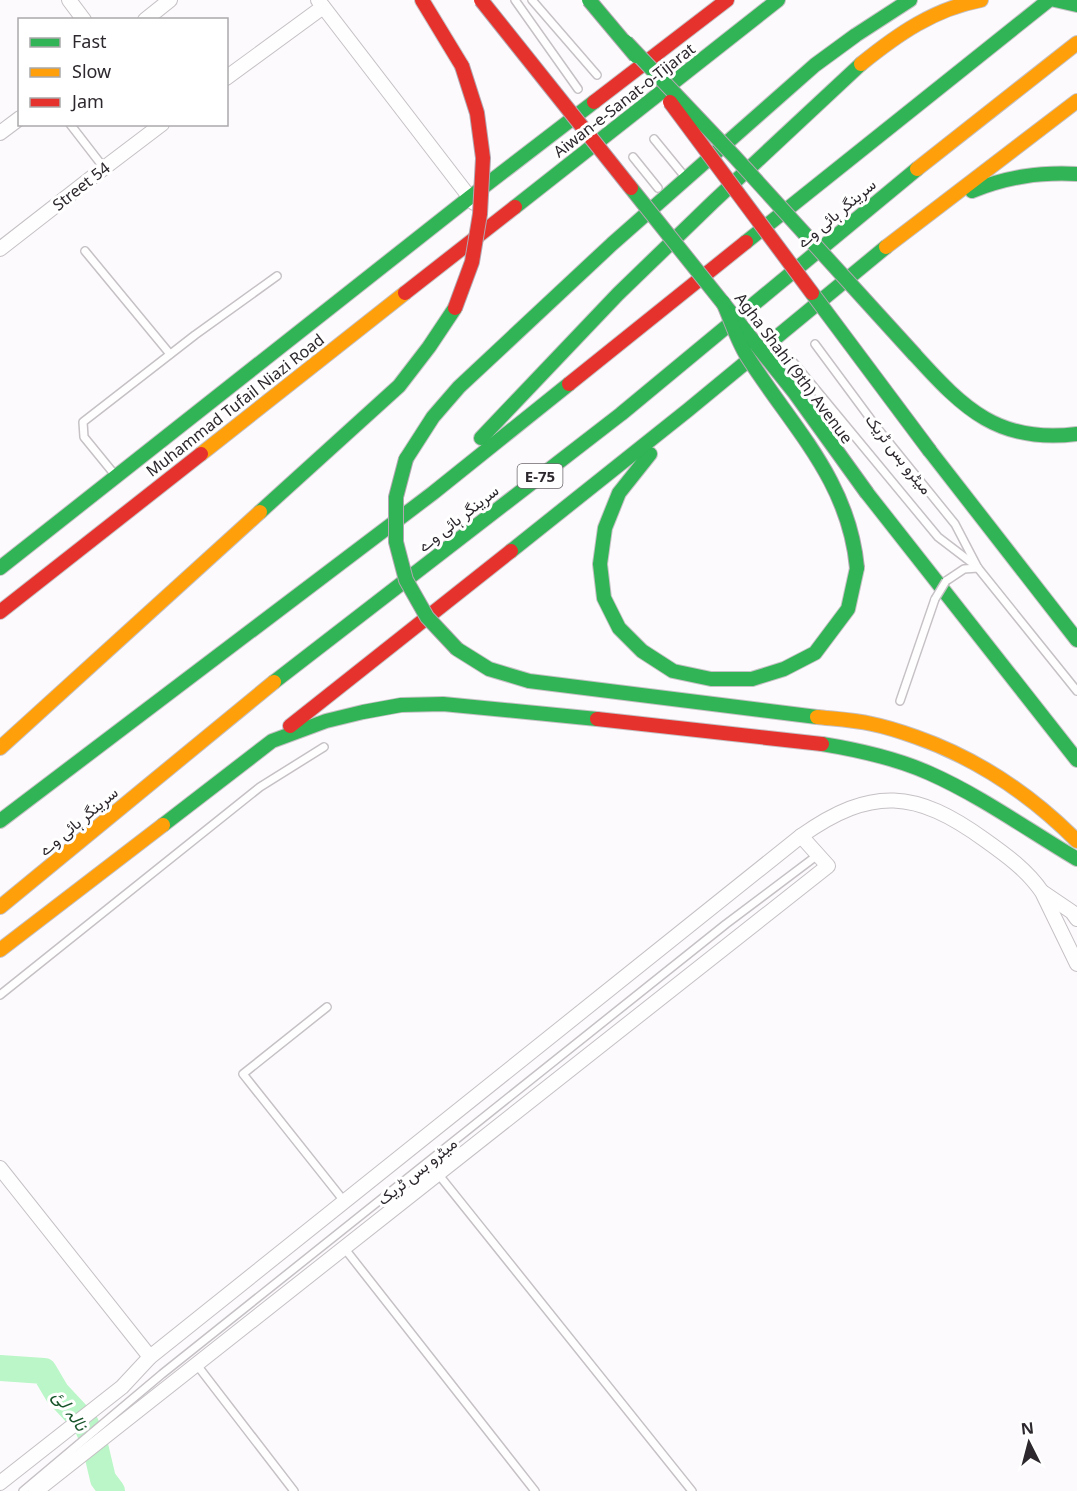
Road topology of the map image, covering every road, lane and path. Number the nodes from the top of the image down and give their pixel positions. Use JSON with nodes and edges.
{"nodes":[{"id":1,"x":69,"y":0,"type":"edge"},
{"id":2,"x":170,"y":0,"type":"edge"},
{"id":3,"x":422,"y":0,"type":"edge"},
{"id":4,"x":481,"y":0,"type":"edge"},
{"id":5,"x":515,"y":0,"type":"edge"},
{"id":6,"x":532,"y":0,"type":"edge"},
{"id":7,"x":589,"y":0,"type":"edge"},
{"id":8,"x":727,"y":0,"type":"edge"},
{"id":9,"x":778,"y":0,"type":"edge"},
{"id":10,"x":910,"y":0,"type":"edge"},
{"id":11,"x":979,"y":0,"type":"edge"},
{"id":12,"x":1049,"y":0,"type":"edge"},
{"id":13,"x":1055,"y":0,"type":"edge"},
{"id":14,"x":322,"y":2,"type":"edge"},
{"id":15,"x":1077,"y":5,"type":"edge"},
{"id":16,"x":82,"y":18,"type":"edge"},
{"id":17,"x":148,"y":18,"type":"edge"},
{"id":18,"x":626,"y":42,"type":"junction"},
{"id":19,"x":1077,"y":43,"type":"edge"},
{"id":20,"x":597,"y":75,"type":"dead end"},
{"id":21,"x":228,"y":76,"type":"edge"},
{"id":22,"x":578,"y":89,"type":"dead end"},
{"id":23,"x":1077,"y":101,"type":"edge"},
{"id":24,"x":18,"y":120,"type":"edge"},
{"id":25,"x":72,"y":126,"type":"edge"},
{"id":26,"x":159,"y":126,"type":"edge"},
{"id":27,"x":0,"y":133,"type":"edge"},
{"id":28,"x":654,"y":139,"type":"dead end"},
{"id":29,"x":633,"y":157,"type":"dead end"},
{"id":30,"x":104,"y":168,"type":"junction"},
{"id":31,"x":681,"y":172,"type":"dead end"},
{"id":32,"x":1077,"y":174,"type":"edge"},
{"id":33,"x":658,"y":188,"type":"dead end"},
{"id":34,"x":469,"y":198,"type":"junction"},
{"id":35,"x":932,"y":212,"type":"junction"},
{"id":36,"x":490,"y":225,"type":"junction"},
{"id":37,"x":0,"y":249,"type":"edge"},
{"id":38,"x":85,"y":251,"type":"dead end"},
{"id":39,"x":277,"y":276,"type":"dead end"},
{"id":40,"x":723,"y":302,"type":"junction"},
{"id":41,"x":815,"y":344,"type":"dead end"},
{"id":42,"x":170,"y":354,"type":"junction"},
{"id":43,"x":794,"y":363,"type":"dead end"},
{"id":44,"x":688,"y":410,"type":"junction"},
{"id":45,"x":1077,"y":434,"type":"edge"},
{"id":46,"x":116,"y":477,"type":"junction"},
{"id":47,"x":433,"y":492,"type":"junction"},
{"id":48,"x":0,"y":568,"type":"edge"},
{"id":49,"x":978,"y":568,"type":"junction"},
{"id":50,"x":0,"y":612,"type":"edge"},
{"id":51,"x":1077,"y":640,"type":"edge"},
{"id":52,"x":1077,"y":691,"type":"edge"},
{"id":53,"x":900,"y":701,"type":"dead end"},
{"id":54,"x":272,"y":741,"type":"junction"},
{"id":55,"x":324,"y":747,"type":"dead end"},
{"id":56,"x":0,"y":748,"type":"edge"},
{"id":57,"x":1077,"y":760,"type":"edge"},
{"id":58,"x":0,"y":821,"type":"edge"},
{"id":59,"x":801,"y":836,"type":"junction"},
{"id":60,"x":1077,"y":841,"type":"edge"},
{"id":61,"x":815,"y":857,"type":"dead end"},
{"id":62,"x":1077,"y":859,"type":"edge"},
{"id":63,"x":1042,"y":892,"type":"junction"},
{"id":64,"x":0,"y":907,"type":"edge"},
{"id":65,"x":1077,"y":919,"type":"edge"},
{"id":66,"x":0,"y":950,"type":"edge"},
{"id":67,"x":1077,"y":964,"type":"edge"},
{"id":68,"x":0,"y":995,"type":"edge"},
{"id":69,"x":327,"y":1007,"type":"dead end"},
{"id":70,"x":0,"y":1168,"type":"edge"},
{"id":71,"x":439,"y":1175,"type":"junction"},
{"id":72,"x":344,"y":1201,"type":"junction"},
{"id":73,"x":345,"y":1249,"type":"junction"},
{"id":74,"x":150,"y":1357,"type":"junction"},
{"id":75,"x":197,"y":1365,"type":"junction"},
{"id":76,"x":0,"y":1483,"type":"edge"},
{"id":77,"x":38,"y":1489,"type":"edge"},
{"id":78,"x":23,"y":1491,"type":"edge"},
{"id":79,"x":294,"y":1491,"type":"edge"},
{"id":80,"x":535,"y":1491,"type":"edge"},
{"id":81,"x":692,"y":1491,"type":"edge"}],
"edges":[{"from":1,"to":16,"type":"street"},
{"from":2,"to":17,"type":"street"},
{"from":3,"to":56,"type":"main road","bridge":true},
{"from":4,"to":40,"type":"main road","name":"Agha Shahi (9th) Avenue","bridge":true},
{"from":5,"to":22,"type":"lane"},
{"from":6,"to":20,"type":"lane"},
{"from":7,"to":18,"type":"main road","bridge":true},
{"from":8,"to":34,"type":"main road","name":"Aiwan-e-Sanat-o-Tijarat"},
{"from":9,"to":36,"type":"main road","name":"Aiwan-e-Sanat-o-Tijarat"},
{"from":10,"to":60,"type":"main road","bridge":true},
{"from":11,"to":47,"type":"main road"},
{"from":12,"to":47,"type":"main road","name":"سرینگر ہائی وے"},
{"from":13,"to":15,"type":"main road"},
{"from":14,"to":21,"type":"street"},
{"from":14,"to":34,"type":"street"},
{"from":18,"to":45,"type":"main road","bridge":true},
{"from":18,"to":51,"type":"main road","bridge":true},
{"from":19,"to":64,"type":"main road","name":"سرینگر ہائی وے","number":"E-75"},
{"from":23,"to":35,"type":"main road"},
{"from":24,"to":27,"type":"street"},
{"from":25,"to":30,"type":"lane"},
{"from":26,"to":30,"type":"street","name":"Street 54"},
{"from":28,"to":31,"type":"lane"},
{"from":29,"to":33,"type":"lane"},
{"from":30,"to":37,"type":"street","name":"Street 54"},
{"from":32,"to":35,"type":"main road"},
{"from":34,"to":36,"type":"street"},
{"from":34,"to":46,"type":"main road","name":"Aiwan-e-Sanat-o-Tijarat"},
{"from":35,"to":44,"type":"main road"},
{"from":36,"to":50,"type":"main road","name":"Muhammad Tufail Niazi Road"},
{"from":38,"to":42,"type":"lane"},
{"from":39,"to":42,"type":"lane"},
{"from":40,"to":44,"type":"main road","bridge":true},
{"from":40,"to":57,"type":"main road","name":"Agha Shahi (9th) Avenue","bridge":true},
{"from":41,"to":49,"type":"lane","name":"میٹرو بس ٹریک"},
{"from":42,"to":46,"type":"lane"},
{"from":43,"to":49,"type":"lane","name":"میٹرو بس ٹریک"},
{"from":44,"to":54,"type":"main road"},
{"from":46,"to":48,"type":"main road","name":"Aiwan-e-Sanat-o-Tijarat"},
{"from":47,"to":58,"type":"main road","name":"سرینگر ہائی وے"},
{"from":49,"to":52,"type":"lane","name":"میٹرو بس ٹریک"},
{"from":49,"to":53,"type":"lane","bridge":true},
{"from":54,"to":62,"type":"main road"},
{"from":54,"to":66,"type":"main road"},
{"from":55,"to":68,"type":"lane"},
{"from":59,"to":63,"type":"street"},
{"from":59,"to":71,"type":"street"},
{"from":59,"to":72,"type":"street"},
{"from":61,"to":78,"type":"lane","name":"میٹرو بس ٹریک"},
{"from":63,"to":65,"type":"street"},
{"from":63,"to":67,"type":"street"},
{"from":69,"to":72,"type":"lane"},
{"from":70,"to":74,"type":"street"},
{"from":71,"to":73,"type":"street"},
{"from":71,"to":81,"type":"lane"},
{"from":72,"to":74,"type":"street"},
{"from":73,"to":75,"type":"street"},
{"from":73,"to":80,"type":"lane"},
{"from":74,"to":76,"type":"street"},
{"from":75,"to":77,"type":"street"},
{"from":75,"to":79,"type":"lane"}]}
